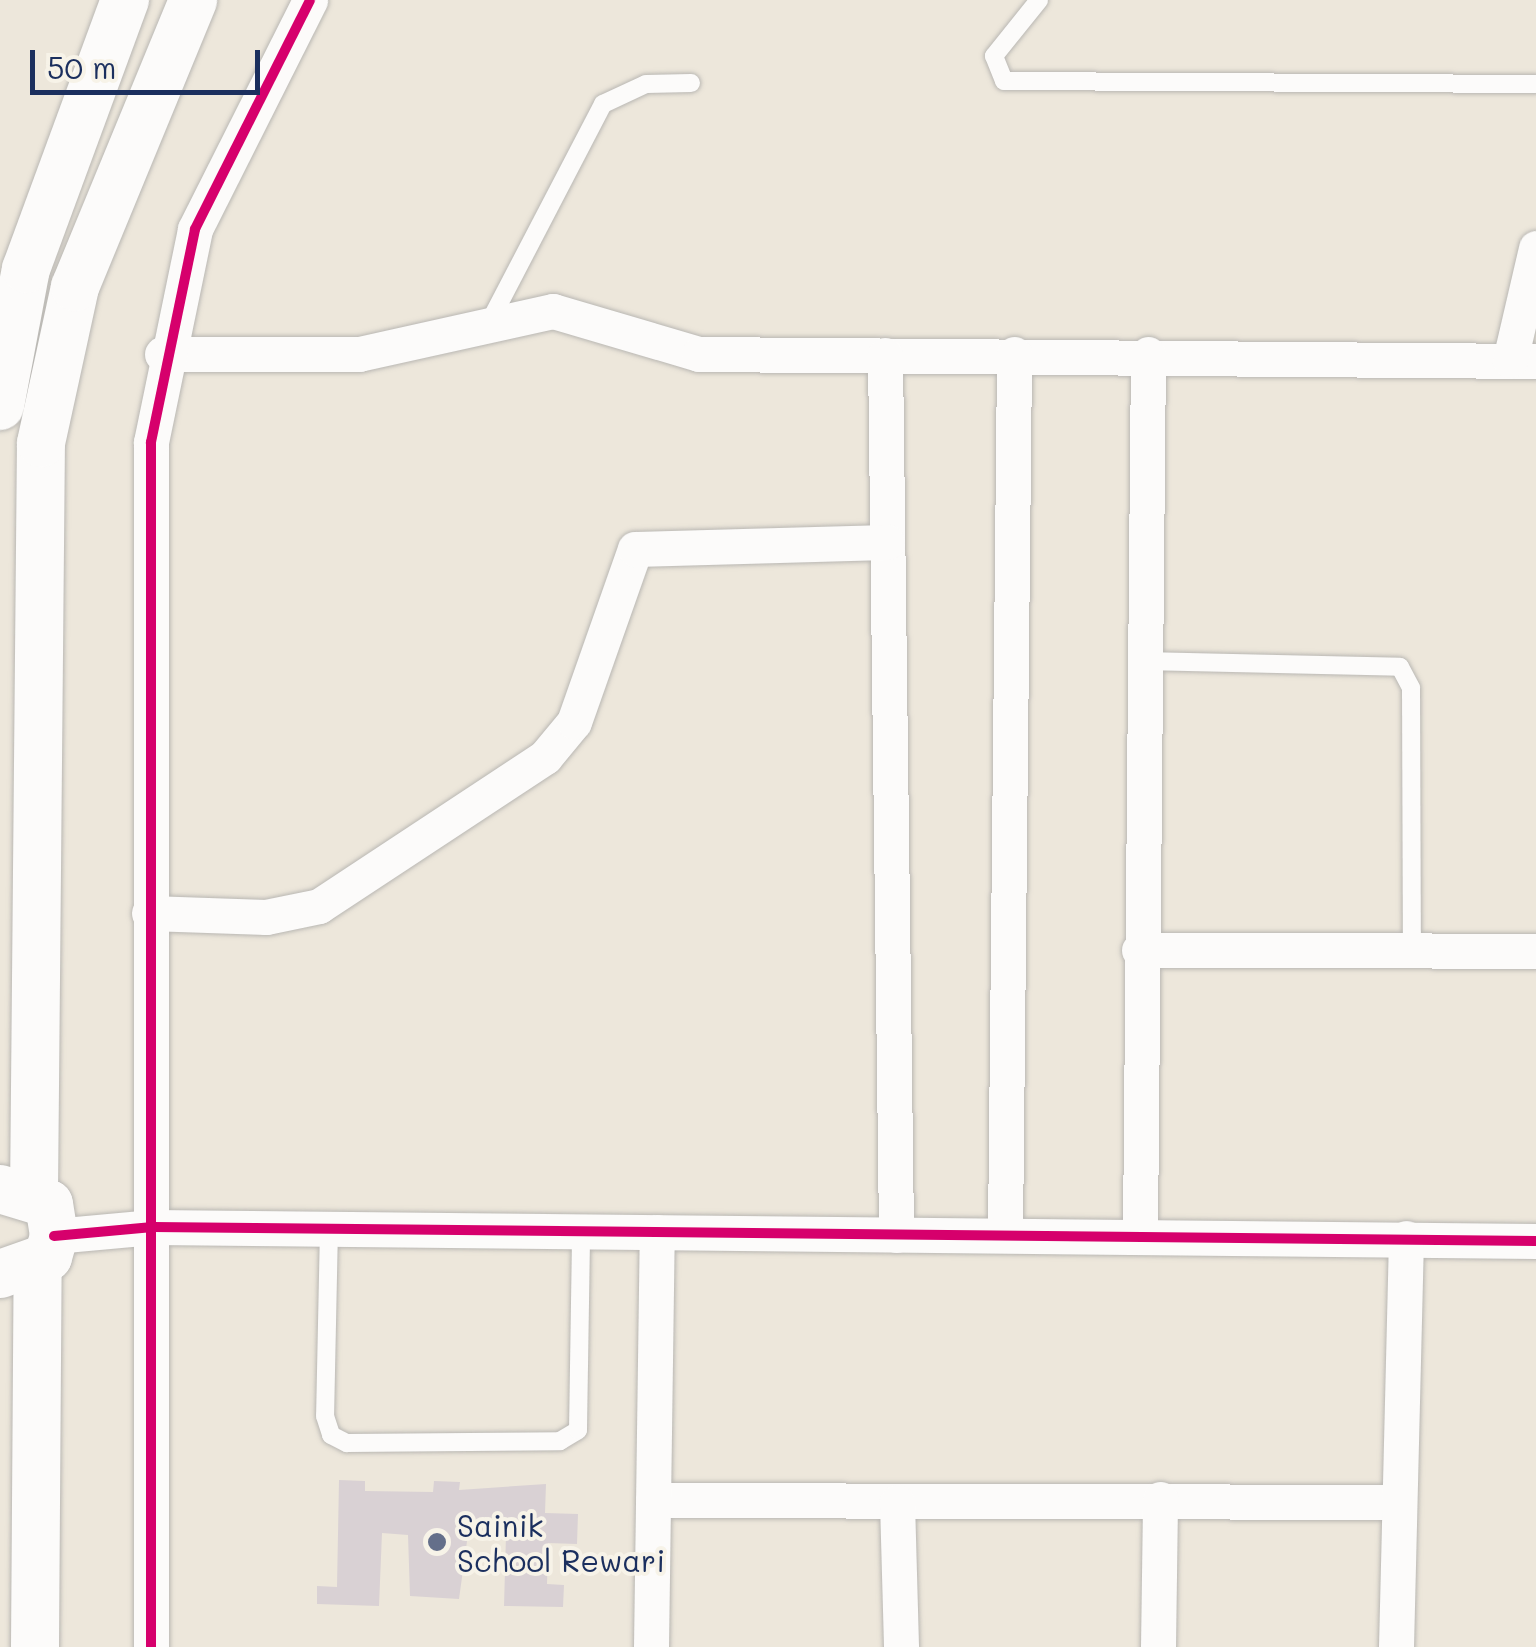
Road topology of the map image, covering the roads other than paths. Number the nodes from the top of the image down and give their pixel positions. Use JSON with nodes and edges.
{"nodes":[{"id":1,"x":126,"y":0,"type":"edge"},
{"id":2,"x":193,"y":0,"type":"edge"},
{"id":3,"x":310,"y":0,"type":"edge"},
{"id":4,"x":1039,"y":0,"type":"edge"},
{"id":5,"x":691,"y":83,"type":"dead end"},
{"id":6,"x":1536,"y":84,"type":"edge"},
{"id":7,"x":1536,"y":248,"type":"edge"},
{"id":8,"x":489,"y":323,"type":"junction"},
{"id":9,"x":162,"y":354,"type":"junction"},
{"id":10,"x":1014,"y":354,"type":"junction"},
{"id":11,"x":1148,"y":354,"type":"junction"},
{"id":12,"x":885,"y":355,"type":"junction"},
{"id":13,"x":1523,"y":361,"type":"edge"},
{"id":14,"x":0,"y":406,"type":"edge"},
{"id":15,"x":887,"y":542,"type":"junction"},
{"id":16,"x":1143,"y":661,"type":"junction"},
{"id":17,"x":149,"y":914,"type":"junction"},
{"id":18,"x":1139,"y":950,"type":"junction"},
{"id":19,"x":1412,"y":951,"type":"junction"},
{"id":20,"x":1536,"y":951,"type":"edge"},
{"id":21,"x":153,"y":1227,"type":"junction"},
{"id":22,"x":329,"y":1228,"type":"junction"},
{"id":23,"x":581,"y":1231,"type":"junction"},
{"id":24,"x":25,"y":1232,"type":"edge"},
{"id":25,"x":657,"y":1232,"type":"junction"},
{"id":26,"x":1140,"y":1232,"type":"junction"},
{"id":27,"x":1006,"y":1234,"type":"junction"},
{"id":28,"x":896,"y":1235,"type":"junction"},
{"id":29,"x":1406,"y":1238,"type":"junction"},
{"id":30,"x":1536,"y":1240,"type":"edge"},
{"id":31,"x":1160,"y":1499,"type":"junction"},
{"id":32,"x":653,"y":1500,"type":"junction"},
{"id":33,"x":898,"y":1502,"type":"junction"},
{"id":34,"x":1396,"y":1502,"type":"junction"},
{"id":35,"x":35,"y":1647,"type":"edge"},
{"id":36,"x":151,"y":1647,"type":"edge"},
{"id":37,"x":651,"y":1647,"type":"edge"},
{"id":38,"x":901,"y":1647,"type":"edge"},
{"id":39,"x":1158,"y":1647,"type":"edge"},
{"id":40,"x":1396,"y":1647,"type":"edge"}],
"edges":[{"from":1,"to":14,"type":"main road"},
{"from":2,"to":24,"type":"main road"},
{"from":3,"to":9,"type":"street"},
{"from":4,"to":6,"type":"lane"},
{"from":5,"to":8,"type":"lane"},
{"from":7,"to":13,"type":"street"},
{"from":8,"to":9,"type":"street"},
{"from":8,"to":12,"type":"street"},
{"from":9,"to":17,"type":"street"},
{"from":10,"to":11,"type":"street"},
{"from":10,"to":12,"type":"street"},
{"from":10,"to":27,"type":"street"},
{"from":11,"to":13,"type":"street"},
{"from":11,"to":16,"type":"street"},
{"from":12,"to":15,"type":"street"},
{"from":15,"to":17,"type":"street"},
{"from":15,"to":28,"type":"street"},
{"from":16,"to":18,"type":"street"},
{"from":16,"to":19,"type":"lane"},
{"from":17,"to":21,"type":"street"},
{"from":18,"to":19,"type":"street"},
{"from":18,"to":26,"type":"street"},
{"from":19,"to":20,"type":"street"},
{"from":21,"to":22,"type":"street"},
{"from":21,"to":24,"type":"street"},
{"from":21,"to":36,"type":"street"},
{"from":22,"to":23,"type":"street"},
{"from":22,"to":23,"type":"lane"},
{"from":23,"to":25,"type":"street"},
{"from":24,"to":35,"type":"main road"},
{"from":25,"to":28,"type":"street"},
{"from":25,"to":32,"type":"street"},
{"from":26,"to":27,"type":"street"},
{"from":26,"to":29,"type":"street"},
{"from":27,"to":28,"type":"street"},
{"from":29,"to":30,"type":"street"},
{"from":29,"to":34,"type":"street"},
{"from":31,"to":33,"type":"street"},
{"from":31,"to":34,"type":"street"},
{"from":31,"to":39,"type":"street"},
{"from":32,"to":33,"type":"street"},
{"from":32,"to":37,"type":"street"},
{"from":33,"to":38,"type":"street"},
{"from":34,"to":40,"type":"street"}]}
